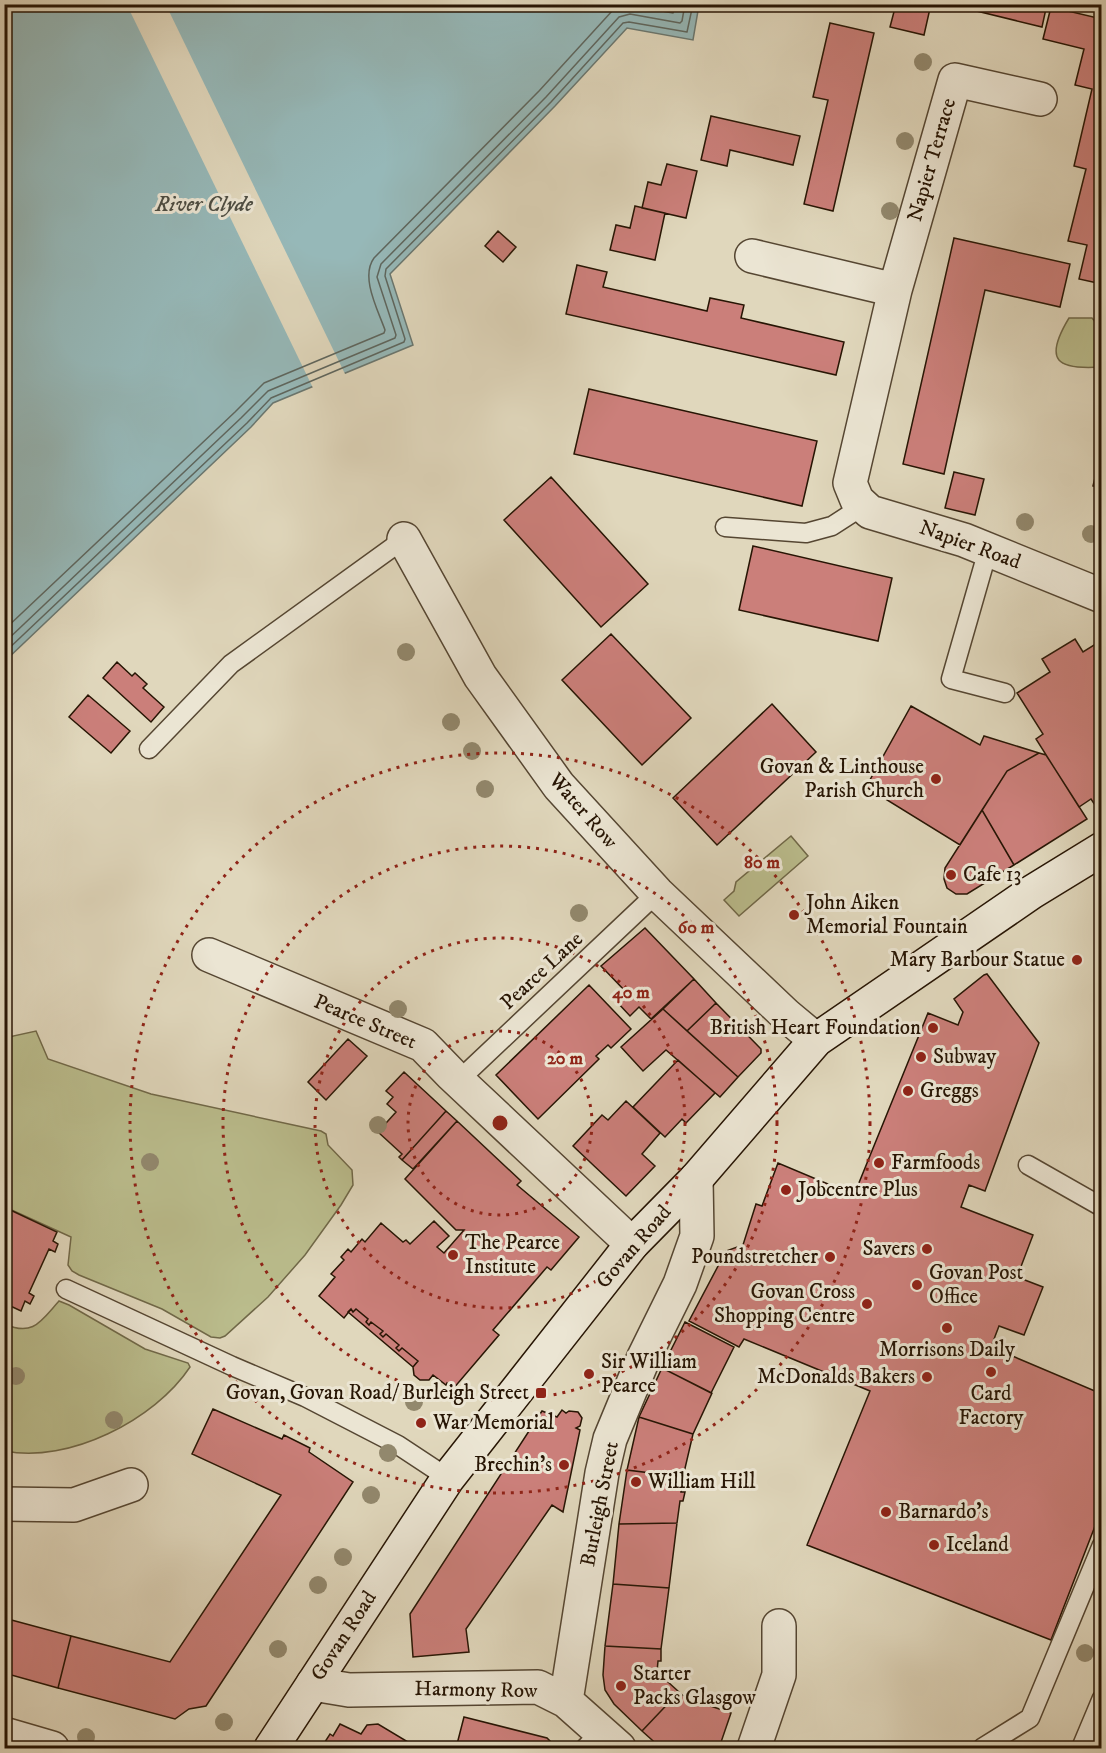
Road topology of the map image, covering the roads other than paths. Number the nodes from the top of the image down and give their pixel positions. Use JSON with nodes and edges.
{"nodes":[{"id":1,"x":1040,"y":99,"type":"dead end"},
{"id":2,"x":752,"y":256,"type":"dead end"},
{"id":3,"x":895,"y":290,"type":"junction"},
{"id":4,"x":856,"y":494,"type":"junction"},
{"id":5,"x":725,"y":527,"type":"dead end"},
{"id":6,"x":404,"y":539,"type":"joint"},
{"id":7,"x":988,"y":550,"type":"junction"},
{"id":8,"x":1101,"y":597,"type":"edge"},
{"id":9,"x":1005,"y":693,"type":"dead end"},
{"id":10,"x":149,"y":749,"type":"dead end"},
{"id":11,"x":1101,"y":849,"type":"edge"},
{"id":12,"x":657,"y":893,"type":"junction"},
{"id":13,"x":208,"y":955,"type":"dead end"},
{"id":14,"x":816,"y":1040,"type":"junction"},
{"id":15,"x":458,"y":1081,"type":"junction"},
{"id":16,"x":1028,"y":1165,"type":"dead end"},
{"id":17,"x":696,"y":1179,"type":"junction"},
{"id":18,"x":1101,"y":1207,"type":"edge"},
{"id":19,"x":632,"y":1244,"type":"junction"},
{"id":20,"x":66,"y":1289,"type":"dead end"},
{"id":21,"x":448,"y":1478,"type":"junction"},
{"id":22,"x":131,"y":1485,"type":"dead end"},
{"id":23,"x":4,"y":1504,"type":"edge"},
{"id":24,"x":1101,"y":1545,"type":"edge"},
{"id":25,"x":779,"y":1626,"type":"dead end"},
{"id":26,"x":313,"y":1684,"type":"junction"},
{"id":27,"x":1101,"y":1698,"type":"edge"},
{"id":28,"x":566,"y":1701,"type":"junction"},
{"id":29,"x":4,"y":1734,"type":"edge"},
{"id":30,"x":601,"y":1743,"type":"edge"},
{"id":31,"x":52,"y":1749,"type":"edge"},
{"id":32,"x":271,"y":1749,"type":"edge"},
{"id":33,"x":754,"y":1749,"type":"edge"},
{"id":34,"x":982,"y":1749,"type":"edge"},
{"id":35,"x":1081,"y":1749,"type":"edge"}],
"edges":[{"from":1,"to":3,"type":"street","name":"Napier Terrace"},
{"from":2,"to":3,"type":"street"},
{"from":3,"to":4,"type":"street","name":"Napier Terrace"},
{"from":4,"to":5,"type":"lane"},
{"from":4,"to":7,"type":"street","name":"Napier Road"},
{"from":6,"to":10,"type":"lane"},
{"from":6,"to":12,"type":"street","name":"Water Row"},
{"from":7,"to":8,"type":"street","name":"Napier Road"},
{"from":7,"to":9,"type":"lane"},
{"from":11,"to":14,"type":"street","name":"Govan Road"},
{"from":12,"to":14,"type":"street","name":"Water Row"},
{"from":12,"to":15,"type":"lane","name":"Pearce Lane"},
{"from":13,"to":15,"type":"street","name":"Pearce Street"},
{"from":14,"to":17,"type":"street","name":"Govan Road"},
{"from":15,"to":19,"type":"street","name":"Pearce Street"},
{"from":16,"to":18,"type":"lane"},
{"from":17,"to":19,"type":"street","name":"Govan Road"},
{"from":17,"to":28,"type":"street","name":"Burleigh Street"},
{"from":19,"to":21,"type":"street","name":"Govan Road"},
{"from":20,"to":21,"type":"lane"},
{"from":21,"to":26,"type":"street","name":"Govan Road"},
{"from":22,"to":23,"type":"street"},
{"from":24,"to":34,"type":"lane"},
{"from":25,"to":33,"type":"street"},
{"from":26,"to":28,"type":"street","name":"Harmony Row"},
{"from":26,"to":32,"type":"street","name":"Govan Road"},
{"from":27,"to":35,"type":"lane"},
{"from":28,"to":30,"type":"street","name":"Harmony Row"},
{"from":29,"to":31,"type":"street"}]}
